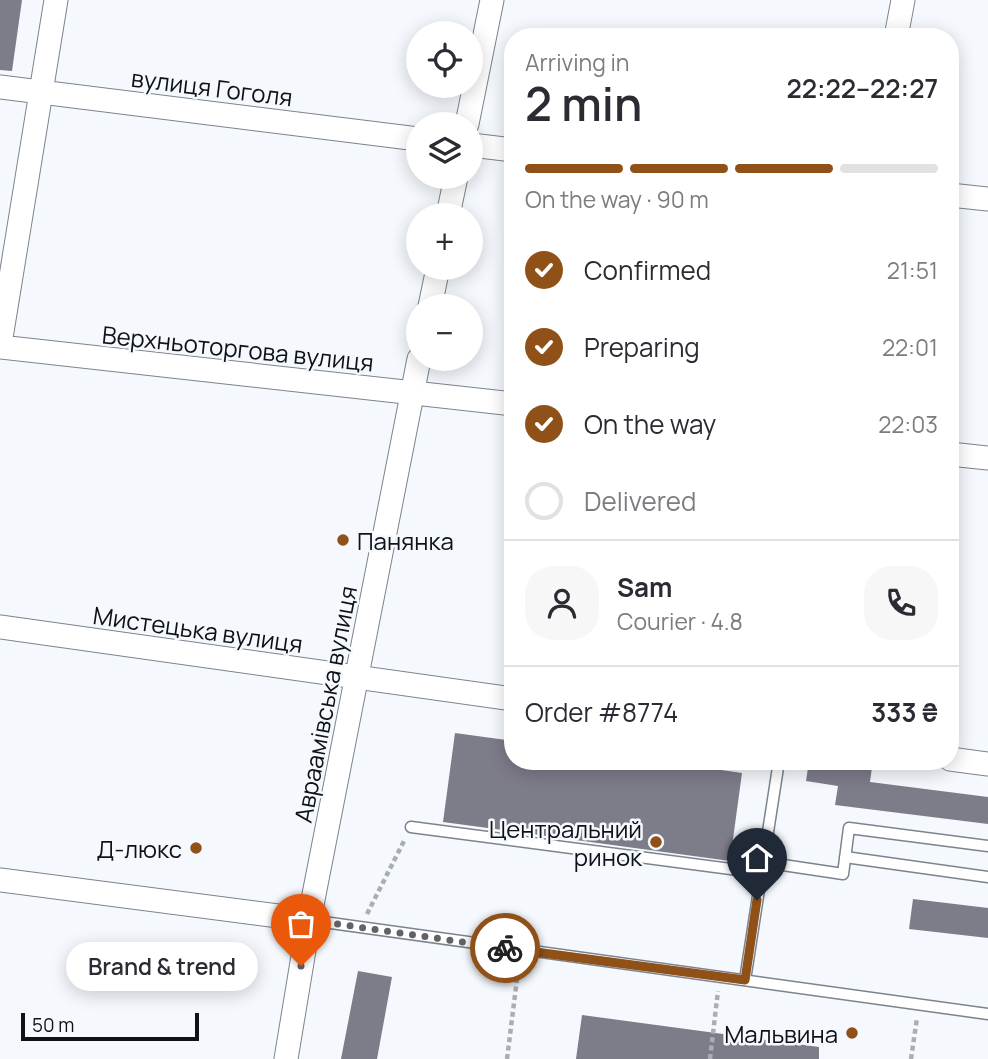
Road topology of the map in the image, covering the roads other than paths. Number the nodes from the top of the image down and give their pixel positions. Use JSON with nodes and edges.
{"nodes":[{"id":1,"x":56,"y":0,"type":"edge"},
{"id":2,"x":492,"y":0,"type":"edge"},
{"id":3,"x":903,"y":0,"type":"edge"},
{"id":4,"x":898,"y":28,"type":"edge"},
{"id":5,"x":0,"y":87,"type":"edge"},
{"id":6,"x":40,"y":92,"type":"junction"},
{"id":7,"x":469,"y":112,"type":"edge"},
{"id":8,"x":406,"y":138,"type":"edge"},
{"id":9,"x":483,"y":146,"type":"edge"},
{"id":10,"x":504,"y":149,"type":"edge"},
{"id":11,"x":959,"y":196,"type":"edge"},
{"id":12,"x":988,"y":199,"type":"edge"},
{"id":13,"x":0,"y":345,"type":"edge"},
{"id":14,"x":417,"y":371,"type":"edge"},
{"id":15,"x":412,"y":393,"type":"junction"},
{"id":16,"x":504,"y":403,"type":"edge"},
{"id":17,"x":959,"y":455,"type":"edge"},
{"id":18,"x":988,"y":458,"type":"edge"},
{"id":19,"x":0,"y":627,"type":"edge"},
{"id":20,"x":357,"y":678,"type":"junction"},
{"id":21,"x":504,"y":698,"type":"edge"},
{"id":22,"x":959,"y":760,"type":"edge"},
{"id":23,"x":988,"y":764,"type":"edge"},
{"id":24,"x":778,"y":770,"type":"edge"},
{"id":25,"x":411,"y":827,"type":"road end"},
{"id":26,"x":988,"y":846,"type":"edge"},
{"id":27,"x":845,"y":857,"type":"junction"},
{"id":28,"x":762,"y":867,"type":"junction"},
{"id":29,"x":988,"y":877,"type":"edge"},
{"id":30,"x":0,"y":880,"type":"edge"},
{"id":31,"x":309,"y":920,"type":"junction"},
{"id":32,"x":745,"y":980,"type":"junction"},
{"id":33,"x":988,"y":1014,"type":"edge"},
{"id":34,"x":286,"y":1059,"type":"edge"}],
"edges":[{"from":1,"to":6,"type":"street"},
{"from":2,"to":7,"type":"street"},
{"from":3,"to":4,"type":"street"},
{"from":5,"to":6,"type":"street","name":"вулиця Гоголя"},
{"from":6,"to":8,"type":"street","name":"вулиця Гоголя"},
{"from":6,"to":13,"type":"street"},
{"from":9,"to":10,"type":"street"},
{"from":11,"to":12,"type":"street"},
{"from":13,"to":15,"type":"street","name":"Верхньоторгова вулиця"},
{"from":14,"to":15,"type":"street","name":"Авраамівська вулиця"},
{"from":15,"to":16,"type":"street","name":"Верхньоторгова вулиця"},
{"from":15,"to":20,"type":"street","name":"Авраамівська вулиця"},
{"from":17,"to":18,"type":"street"},
{"from":19,"to":20,"type":"street","name":"Мистецька вулиця"},
{"from":20,"to":21,"type":"street","name":"Мистецька вулиця"},
{"from":20,"to":31,"type":"street","name":"Авраамівська вулиця"},
{"from":22,"to":23,"type":"street"},
{"from":24,"to":28,"type":"lane"},
{"from":25,"to":28,"type":"lane"},
{"from":26,"to":27,"type":"lane"},
{"from":27,"to":28,"type":"lane"},
{"from":27,"to":29,"type":"lane"},
{"from":28,"to":32,"type":"lane"},
{"from":30,"to":31,"type":"street"},
{"from":31,"to":32,"type":"lane"},
{"from":31,"to":34,"type":"street","name":"Авраамівська вулиця"},
{"from":32,"to":33,"type":"lane"}]}
